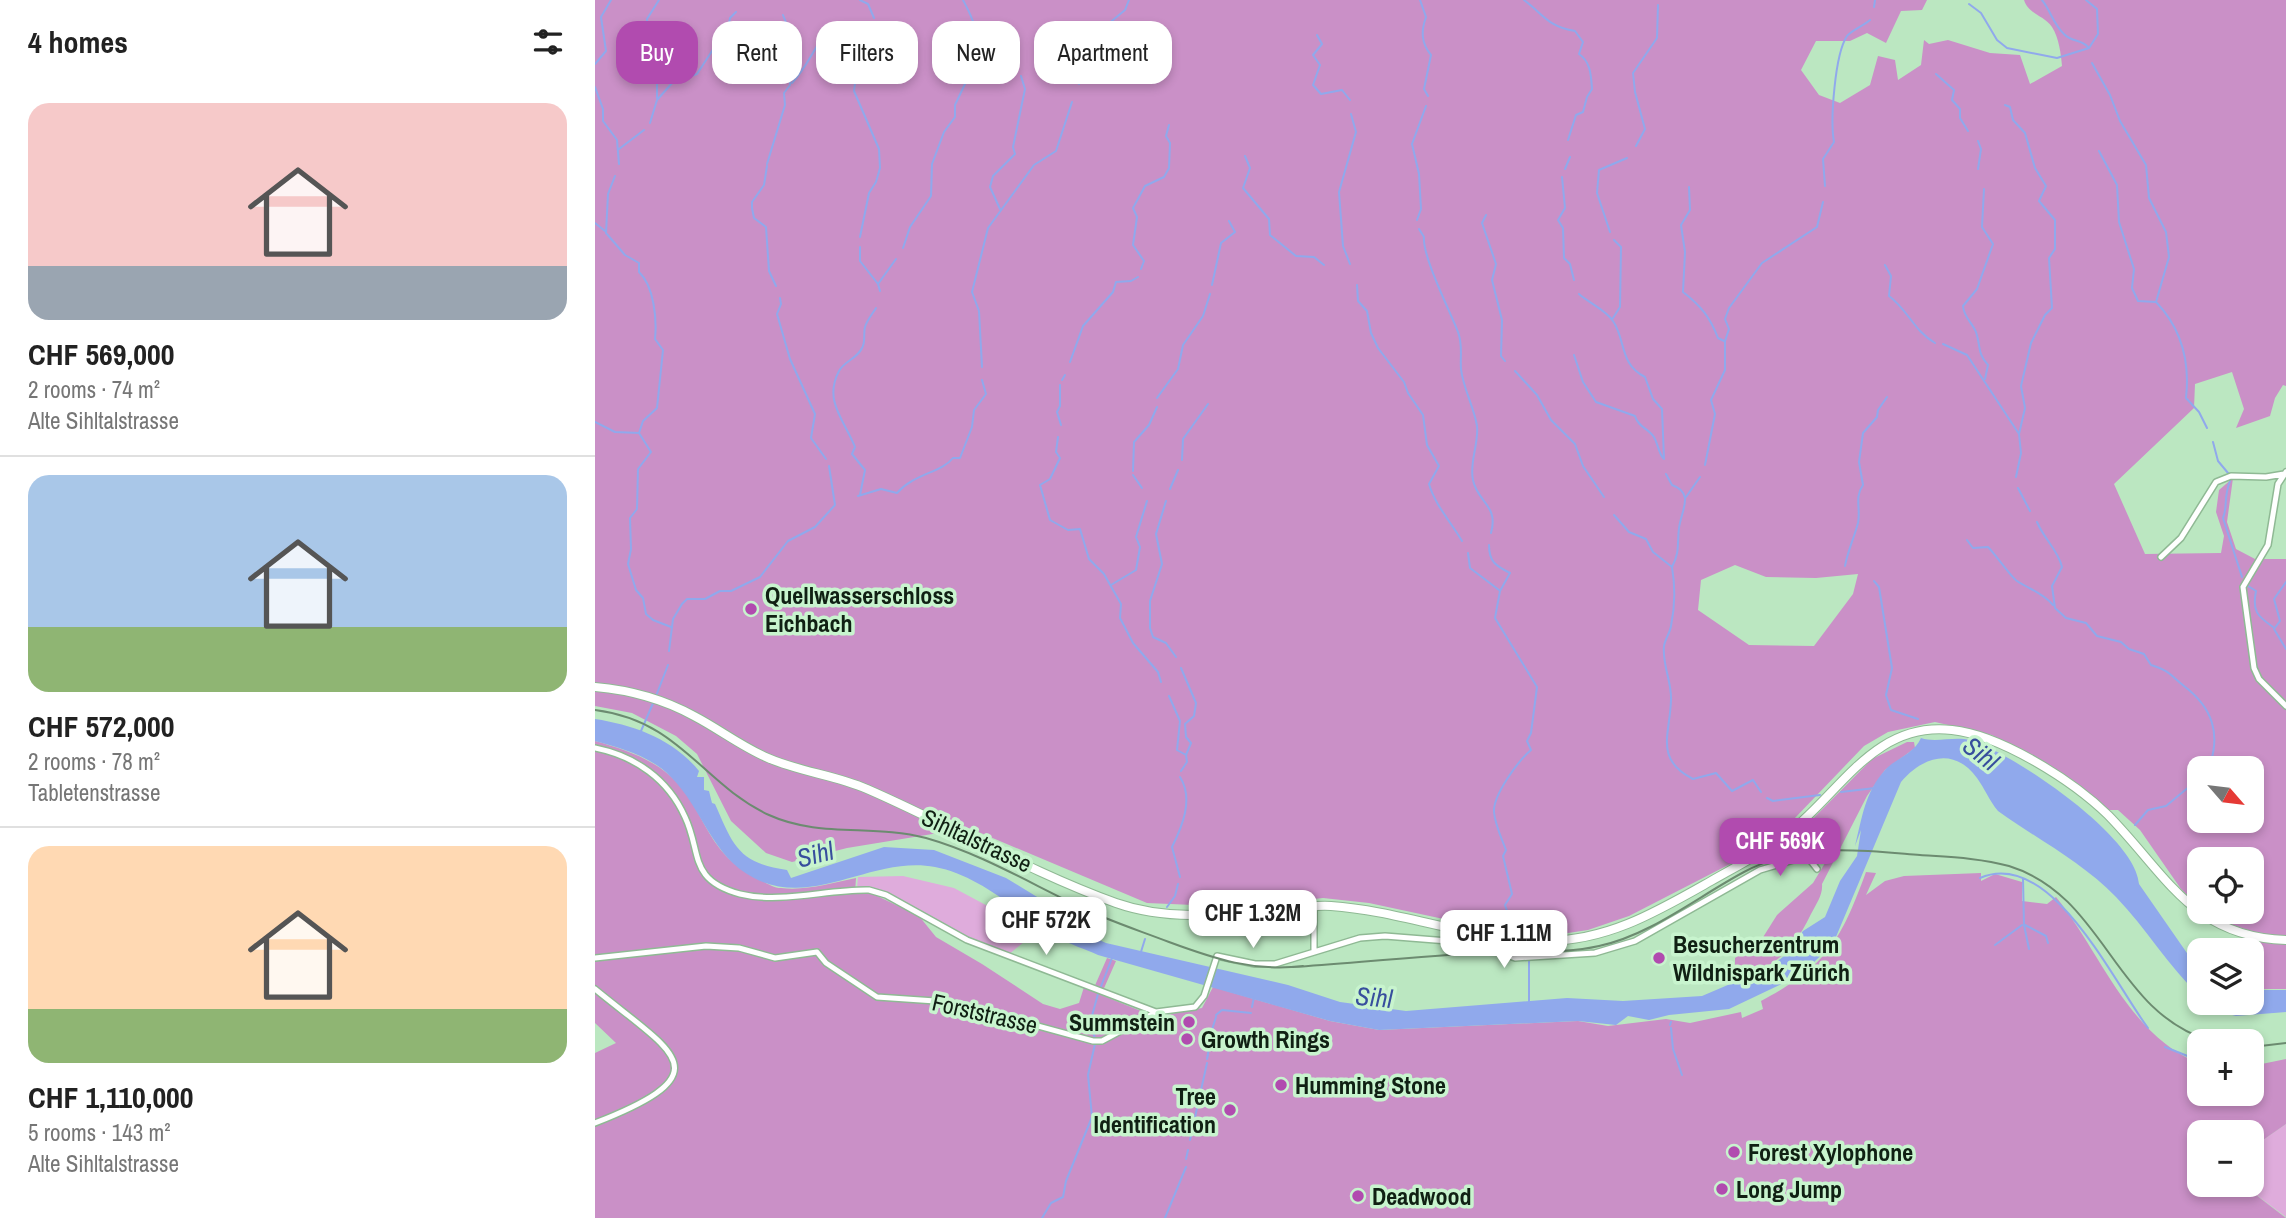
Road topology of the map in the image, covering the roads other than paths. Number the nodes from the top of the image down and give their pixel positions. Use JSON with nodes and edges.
{"nodes":[{"id":1,"x":2285,"y":473,"type":"edge"},
{"id":2,"x":2266,"y":477,"type":"junction"},
{"id":3,"x":2277,"y":491,"type":"junction"},
{"id":4,"x":2161,"y":557,"type":"dead end"},
{"id":5,"x":595,"y":687,"type":"edge"},
{"id":6,"x":2286,"y":706,"type":"edge"},
{"id":7,"x":595,"y":748,"type":"edge"},
{"id":8,"x":1817,"y":869,"type":"dead end"},
{"id":9,"x":1314,"y":906,"type":"junction"},
{"id":10,"x":2286,"y":940,"type":"edge"},
{"id":11,"x":1314,"y":952,"type":"junction"},
{"id":12,"x":595,"y":958,"type":"edge"},
{"id":13,"x":595,"y":989,"type":"edge"},
{"id":14,"x":1156,"y":1012,"type":"junction"},
{"id":15,"x":595,"y":1123,"type":"edge"}],
"edges":[{"from":1,"to":2,"type":"street"},
{"from":1,"to":3,"type":"street"},
{"from":2,"to":3,"type":"street"},
{"from":2,"to":4,"type":"street"},
{"from":3,"to":6,"type":"street"},
{"from":5,"to":9,"type":"main road","name":"Sihltalstrasse"},
{"from":7,"to":14,"type":"street"},
{"from":8,"to":11,"type":"street"},
{"from":9,"to":10,"type":"main road","name":"Sihltalstrasse"},
{"from":9,"to":11,"type":"street"},
{"from":11,"to":14,"type":"street","name":"Forststrasse"},
{"from":12,"to":14,"type":"street","name":"Forststrasse"},
{"from":13,"to":15,"type":"street"}]}
